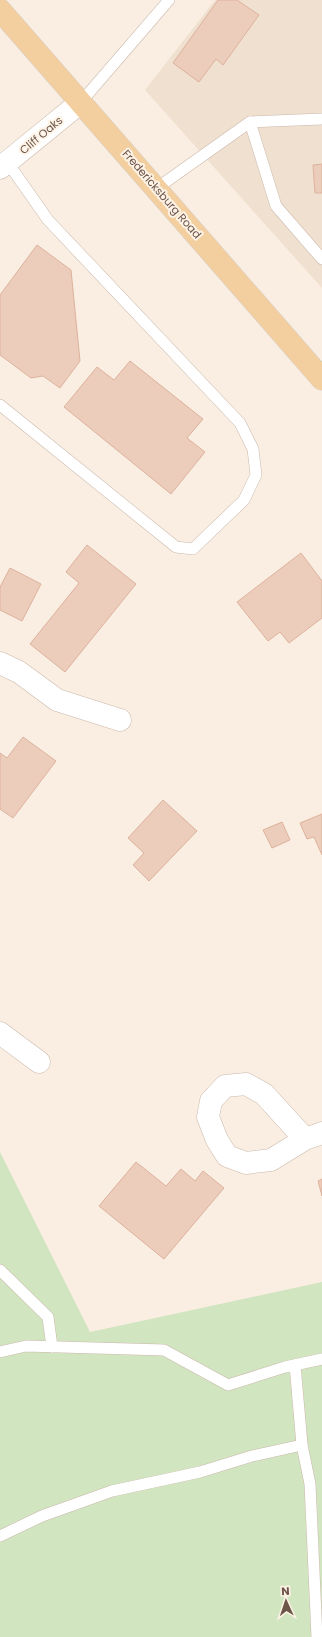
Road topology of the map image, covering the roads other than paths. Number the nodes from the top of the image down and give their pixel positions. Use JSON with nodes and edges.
{"nodes":[{"id":1,"x":169,"y":0,"type":"edge"},
{"id":2,"x":0,"y":10,"type":"edge"},
{"id":3,"x":81,"y":102,"type":"junction"},
{"id":4,"x":322,"y":119,"type":"edge"},
{"id":5,"x":250,"y":122,"type":"junction"},
{"id":6,"x":4,"y":166,"type":"edge"},
{"id":7,"x":157,"y":188,"type":"junction"},
{"id":8,"x":322,"y":259,"type":"edge"},
{"id":9,"x":322,"y":379,"type":"edge"},
{"id":10,"x":0,"y":406,"type":"edge"},
{"id":11,"x":0,"y":664,"type":"edge"},
{"id":12,"x":120,"y":720,"type":"dead end"},
{"id":13,"x":0,"y":1033,"type":"edge"},
{"id":14,"x":39,"y":1062,"type":"dead end"},
{"id":15,"x":0,"y":1270,"type":"edge"},
{"id":16,"x":52,"y":1348,"type":"junction"},
{"id":17,"x":0,"y":1352,"type":"edge"},
{"id":18,"x":322,"y":1359,"type":"edge"},
{"id":19,"x":295,"y":1365,"type":"junction"},
{"id":20,"x":302,"y":1445,"type":"junction"},
{"id":21,"x":0,"y":1536,"type":"edge"},
{"id":22,"x":317,"y":1637,"type":"edge"}],
"edges":[{"from":1,"to":3,"type":"lane"},
{"from":2,"to":3,"type":"main road","name":"Fredericksburg Road"},
{"from":3,"to":6,"type":"street","name":"Cliff Oaks"},
{"from":3,"to":7,"type":"main road","name":"Fredericksburg Road"},
{"from":4,"to":5,"type":"lane"},
{"from":5,"to":7,"type":"lane"},
{"from":5,"to":8,"type":"lane"},
{"from":6,"to":10,"type":"lane"},
{"from":7,"to":9,"type":"main road","name":"Fredericksburg Road"},
{"from":11,"to":12,"type":"street"},
{"from":13,"to":14,"type":"street"},
{"from":15,"to":16,"type":"lane"},
{"from":16,"to":17,"type":"lane"},
{"from":16,"to":19,"type":"lane"},
{"from":18,"to":19,"type":"lane"},
{"from":19,"to":20,"type":"lane"},
{"from":20,"to":21,"type":"lane"},
{"from":20,"to":22,"type":"lane"}]}
